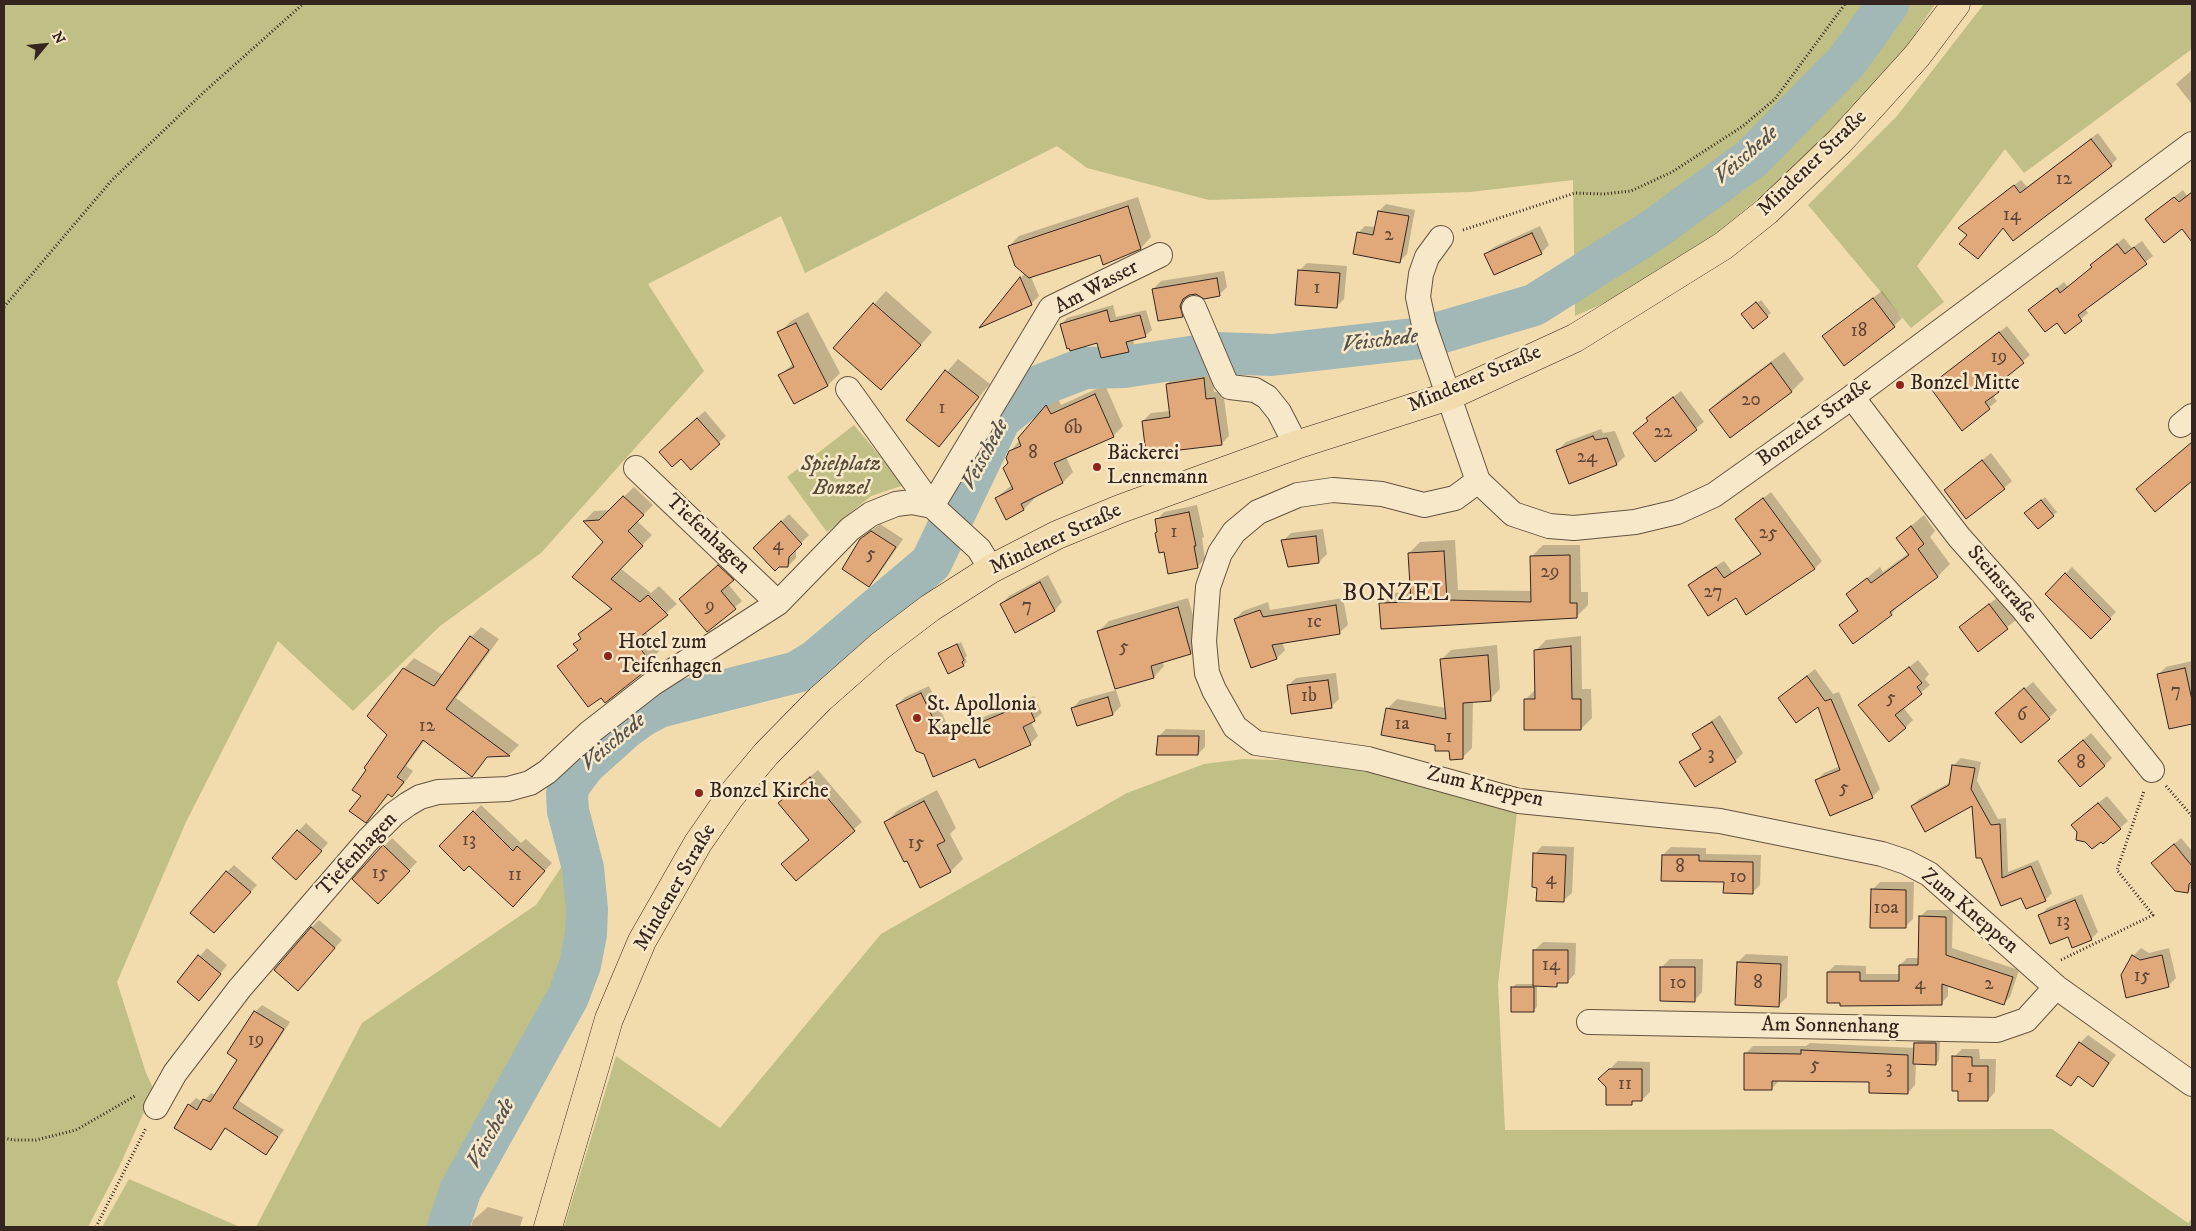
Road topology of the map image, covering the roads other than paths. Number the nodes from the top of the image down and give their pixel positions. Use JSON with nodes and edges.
{"nodes":[{"id":1,"x":1956,"y":4,"type":"edge"},
{"id":2,"x":2192,"y":144,"type":"edge"},
{"id":3,"x":1441,"y":238,"type":"road end"},
{"id":4,"x":1160,"y":255,"type":"dead end"},
{"id":5,"x":1194,"y":308,"type":"dead end"},
{"id":6,"x":848,"y":389,"type":"dead end"},
{"id":7,"x":1449,"y":396,"type":"junction"},
{"id":8,"x":1852,"y":397,"type":"junction"},
{"id":9,"x":1296,"y":445,"type":"junction"},
{"id":10,"x":636,"y":468,"type":"dead end"},
{"id":11,"x":1478,"y":481,"type":"junction"},
{"id":12,"x":936,"y":510,"type":"junction"},
{"id":13,"x":991,"y":570,"type":"junction"},
{"id":14,"x":778,"y":603,"type":"junction"},
{"id":15,"x":2152,"y":770,"type":"road end"},
{"id":16,"x":2056,"y":987,"type":"junction"},
{"id":17,"x":1589,"y":1022,"type":"dead end"},
{"id":18,"x":2192,"y":1084,"type":"edge"},
{"id":19,"x":149,"y":1099,"type":"road end"},
{"id":20,"x":548,"y":1227,"type":"edge"}],
"edges":[{"from":1,"to":7,"type":"main road","name":"Mindener Straße"},
{"from":2,"to":8,"type":"street","name":"Bonzeler Straße"},
{"from":3,"to":7,"type":"street","name":"Bonzeler Straße"},
{"from":4,"to":12,"type":"street","name":"Am Wasser"},
{"from":5,"to":9,"type":"street"},
{"from":6,"to":12,"type":"street"},
{"from":7,"to":9,"type":"main road","name":"Mindener Straße"},
{"from":7,"to":11,"type":"street","name":"Bonzeler Straße"},
{"from":8,"to":11,"type":"street","name":"Bonzeler Straße"},
{"from":8,"to":15,"type":"street","name":"Steinstraße"},
{"from":9,"to":13,"type":"main road","name":"Mindener Straße"},
{"from":10,"to":14,"type":"street","name":"Tiefenhagen"},
{"from":11,"to":16,"type":"street","name":"Zum Kneppen"},
{"from":12,"to":13,"type":"street"},
{"from":12,"to":14,"type":"street","name":"Tiefenhagen"},
{"from":13,"to":20,"type":"main road","name":"Mindener Straße"},
{"from":14,"to":19,"type":"street","name":"Tiefenhagen"},
{"from":16,"to":17,"type":"street","name":"Am Sonnenhang"},
{"from":16,"to":18,"type":"street","name":"Zum Kneppen"}]}
